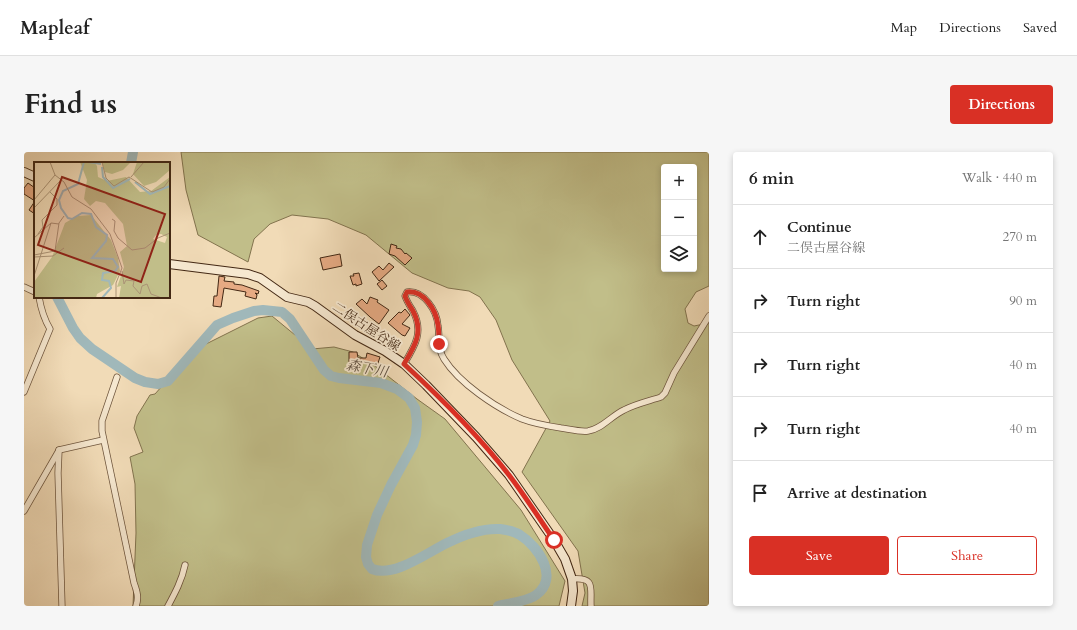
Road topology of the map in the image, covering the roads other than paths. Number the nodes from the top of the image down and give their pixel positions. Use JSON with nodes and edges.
{"nodes":[{"id":1,"x":24,"y":172,"type":"edge"},
{"id":2,"x":34,"y":177,"type":"edge"},
{"id":3,"x":170,"y":264,"type":"edge"},
{"id":4,"x":24,"y":287,"type":"edge"},
{"id":5,"x":34,"y":292,"type":"edge"},
{"id":6,"x":39,"y":298,"type":"edge"},
{"id":7,"x":709,"y":316,"type":"edge"},
{"id":8,"x":404,"y":364,"type":"junction"},
{"id":9,"x":117,"y":376,"type":"dead end"},
{"id":10,"x":24,"y":392,"type":"edge"},
{"id":11,"x":104,"y":440,"type":"junction"},
{"id":12,"x":59,"y":450,"type":"junction"},
{"id":13,"x":24,"y":511,"type":"edge"},
{"id":14,"x":186,"y":565,"type":"dead end"},
{"id":15,"x":572,"y":579,"type":"junction"},
{"id":16,"x":62,"y":606,"type":"edge"},
{"id":17,"x":136,"y":606,"type":"edge"},
{"id":18,"x":168,"y":606,"type":"edge"},
{"id":19,"x":571,"y":606,"type":"edge"},
{"id":20,"x":591,"y":606,"type":"edge"}],
"edges":[{"from":1,"to":2,"type":"main road"},
{"from":3,"to":8,"type":"main road","name":"二俣古屋谷線"},
{"from":4,"to":5,"type":"street"},
{"from":6,"to":10,"type":"street"},
{"from":7,"to":8,"type":"street"},
{"from":8,"to":15,"type":"main road","name":"二俣古屋谷線"},
{"from":9,"to":11,"type":"street"},
{"from":11,"to":12,"type":"street"},
{"from":11,"to":17,"type":"street"},
{"from":12,"to":13,"type":"street"},
{"from":12,"to":16,"type":"street"},
{"from":14,"to":18,"type":"street"},
{"from":15,"to":19,"type":"main road","name":"二俣古屋谷線"},
{"from":15,"to":20,"type":"street"}]}
